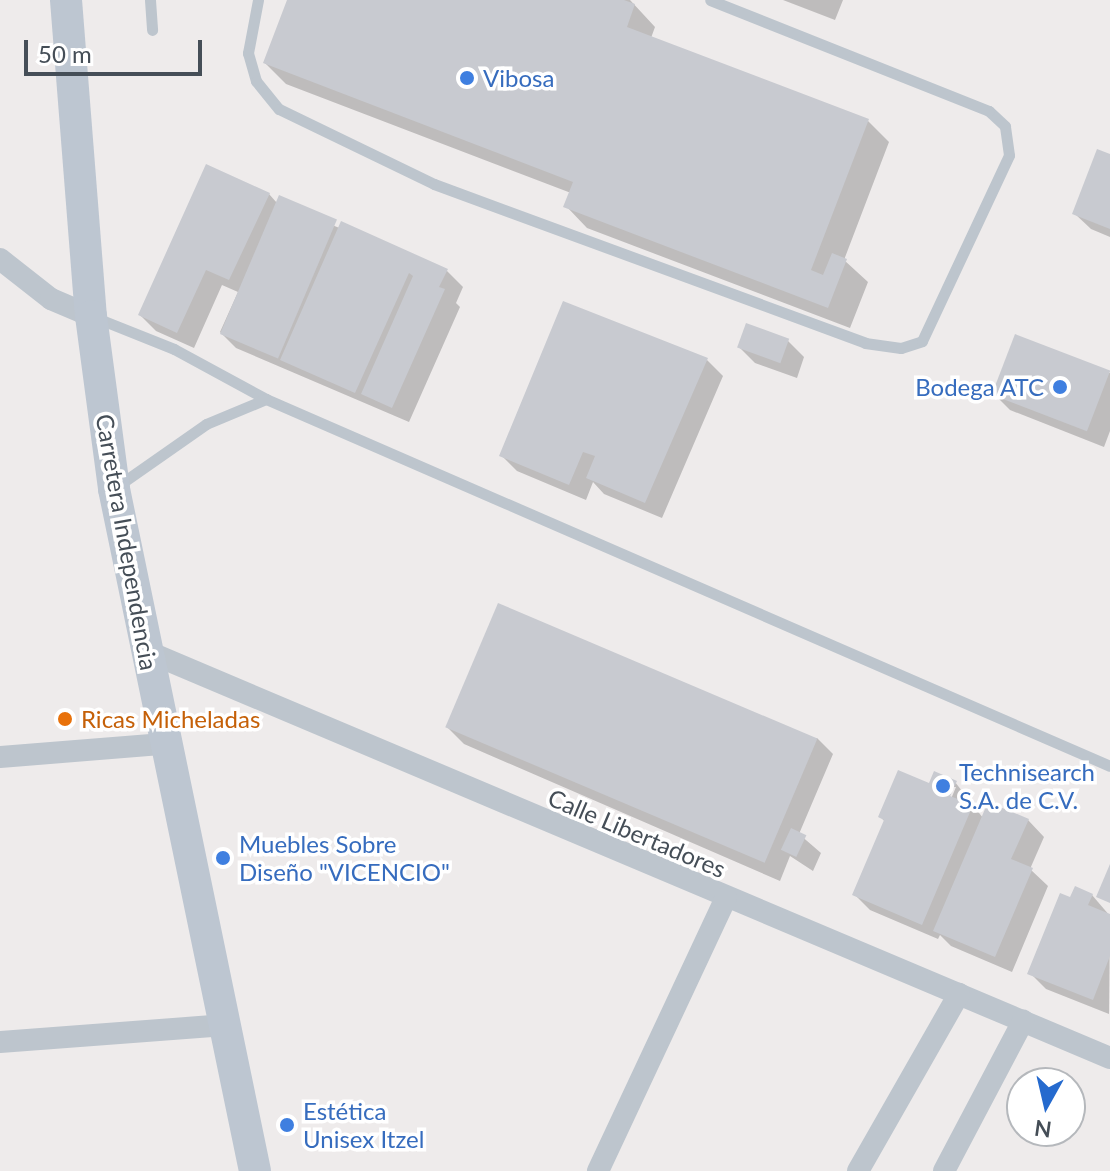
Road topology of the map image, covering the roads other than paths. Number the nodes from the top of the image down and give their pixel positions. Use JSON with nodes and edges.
{"nodes":[{"id":1,"x":66,"y":0,"type":"edge"},
{"id":2,"x":150,"y":0,"type":"edge"},
{"id":3,"x":258,"y":0,"type":"edge"},
{"id":4,"x":710,"y":0,"type":"edge"},
{"id":5,"x":152,"y":30,"type":"dead end"},
{"id":6,"x":0,"y":259,"type":"edge"},
{"id":7,"x":91,"y":316,"type":"junction"},
{"id":8,"x":266,"y":399,"type":"junction"},
{"id":9,"x":114,"y":489,"type":"junction"},
{"id":10,"x":146,"y":651,"type":"junction"},
{"id":11,"x":163,"y":744,"type":"junction"},
{"id":12,"x":0,"y":757,"type":"edge"},
{"id":13,"x":1110,"y":766,"type":"edge"},
{"id":14,"x":726,"y":898,"type":"junction"},
{"id":15,"x":959,"y":994,"type":"junction"},
{"id":16,"x":1023,"y":1021,"type":"junction"},
{"id":17,"x":225,"y":1025,"type":"junction"},
{"id":18,"x":0,"y":1042,"type":"edge"},
{"id":19,"x":1110,"y":1058,"type":"edge"},
{"id":20,"x":255,"y":1171,"type":"edge"},
{"id":21,"x":598,"y":1171,"type":"edge"},
{"id":22,"x":858,"y":1171,"type":"edge"},
{"id":23,"x":944,"y":1171,"type":"edge"}],
"edges":[{"from":1,"to":7,"type":"main road","name":"Carretera Independencia"},
{"from":2,"to":5,"type":"lane"},
{"from":3,"to":4,"type":"lane"},
{"from":6,"to":7,"type":"street"},
{"from":7,"to":8,"type":"lane"},
{"from":7,"to":9,"type":"main road","name":"Carretera Independencia"},
{"from":8,"to":9,"type":"lane"},
{"from":8,"to":13,"type":"lane"},
{"from":9,"to":10,"type":"main road","name":"Carretera Independencia"},
{"from":10,"to":11,"type":"main road","name":"Carretera Independencia"},
{"from":10,"to":14,"type":"street","name":"Calle Libertadores"},
{"from":11,"to":12,"type":"street"},
{"from":11,"to":17,"type":"main road","name":"Carretera Independencia"},
{"from":14,"to":15,"type":"street","name":"Calle Libertadores"},
{"from":14,"to":21,"type":"street"},
{"from":15,"to":16,"type":"street","name":"Calle Libertadores"},
{"from":15,"to":22,"type":"street"},
{"from":16,"to":19,"type":"street","name":"Calle Libertadores"},
{"from":16,"to":23,"type":"street"},
{"from":17,"to":18,"type":"street"},
{"from":17,"to":20,"type":"main road","name":"Carretera Independencia"}]}
